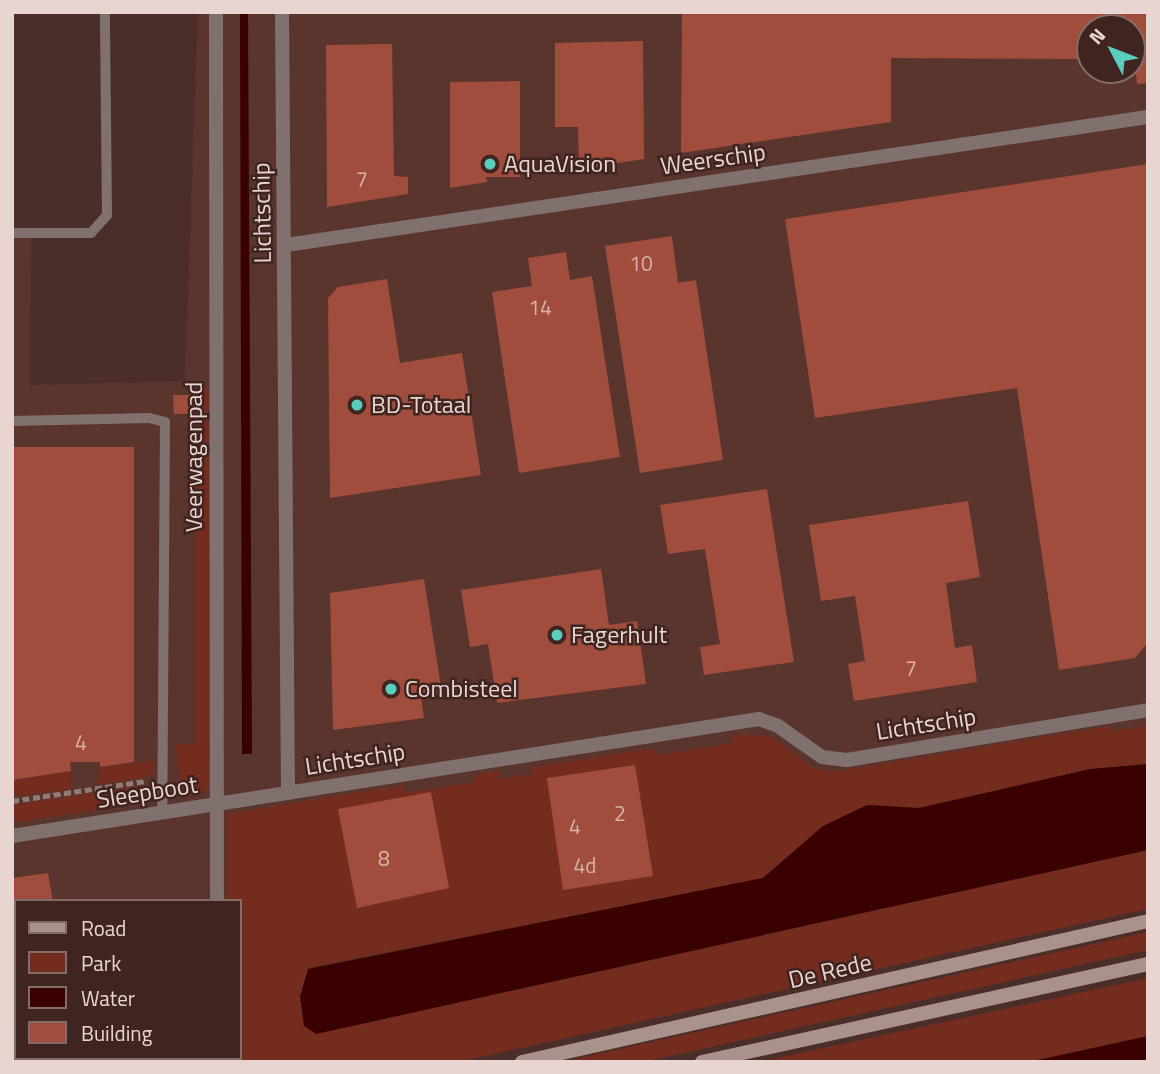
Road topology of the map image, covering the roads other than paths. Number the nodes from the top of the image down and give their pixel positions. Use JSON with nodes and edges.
{"nodes":[{"id":1,"x":105,"y":12,"type":"edge"},
{"id":2,"x":216,"y":12,"type":"edge"},
{"id":3,"x":282,"y":12,"type":"edge"},
{"id":4,"x":1148,"y":117,"type":"edge"},
{"id":5,"x":12,"y":233,"type":"edge"},
{"id":6,"x":285,"y":245,"type":"junction"},
{"id":7,"x":12,"y":421,"type":"edge"},
{"id":8,"x":1148,"y":710,"type":"edge"},
{"id":9,"x":288,"y":793,"type":"junction"},
{"id":10,"x":217,"y":804,"type":"junction"},
{"id":11,"x":162,"y":813,"type":"junction"},
{"id":12,"x":12,"y":836,"type":"edge"},
{"id":13,"x":217,"y":899,"type":"edge"},
{"id":14,"x":1147,"y":921,"type":"edge"},
{"id":15,"x":1148,"y":964,"type":"edge"},
{"id":16,"x":522,"y":1062,"type":"edge"},
{"id":17,"x":702,"y":1062,"type":"edge"}],
"edges":[{"from":1,"to":5,"type":"lane"},
{"from":2,"to":10,"type":"street","name":"Veerwagenpad"},
{"from":3,"to":6,"type":"street","name":"Lichtschip"},
{"from":4,"to":6,"type":"street","name":"Weerschip"},
{"from":6,"to":9,"type":"street","name":"Lichtschip"},
{"from":7,"to":11,"type":"lane"},
{"from":8,"to":9,"type":"street","name":"Lichtschip"},
{"from":9,"to":10,"type":"street","name":"Sleepboot"},
{"from":10,"to":11,"type":"street","name":"Sleepboot"},
{"from":10,"to":13,"type":"street","name":"Veerwagenpad"},
{"from":11,"to":12,"type":"street","name":"Sleepboot"},
{"from":14,"to":16,"type":"main road","name":"De Rede"},
{"from":15,"to":17,"type":"main road"}]}
